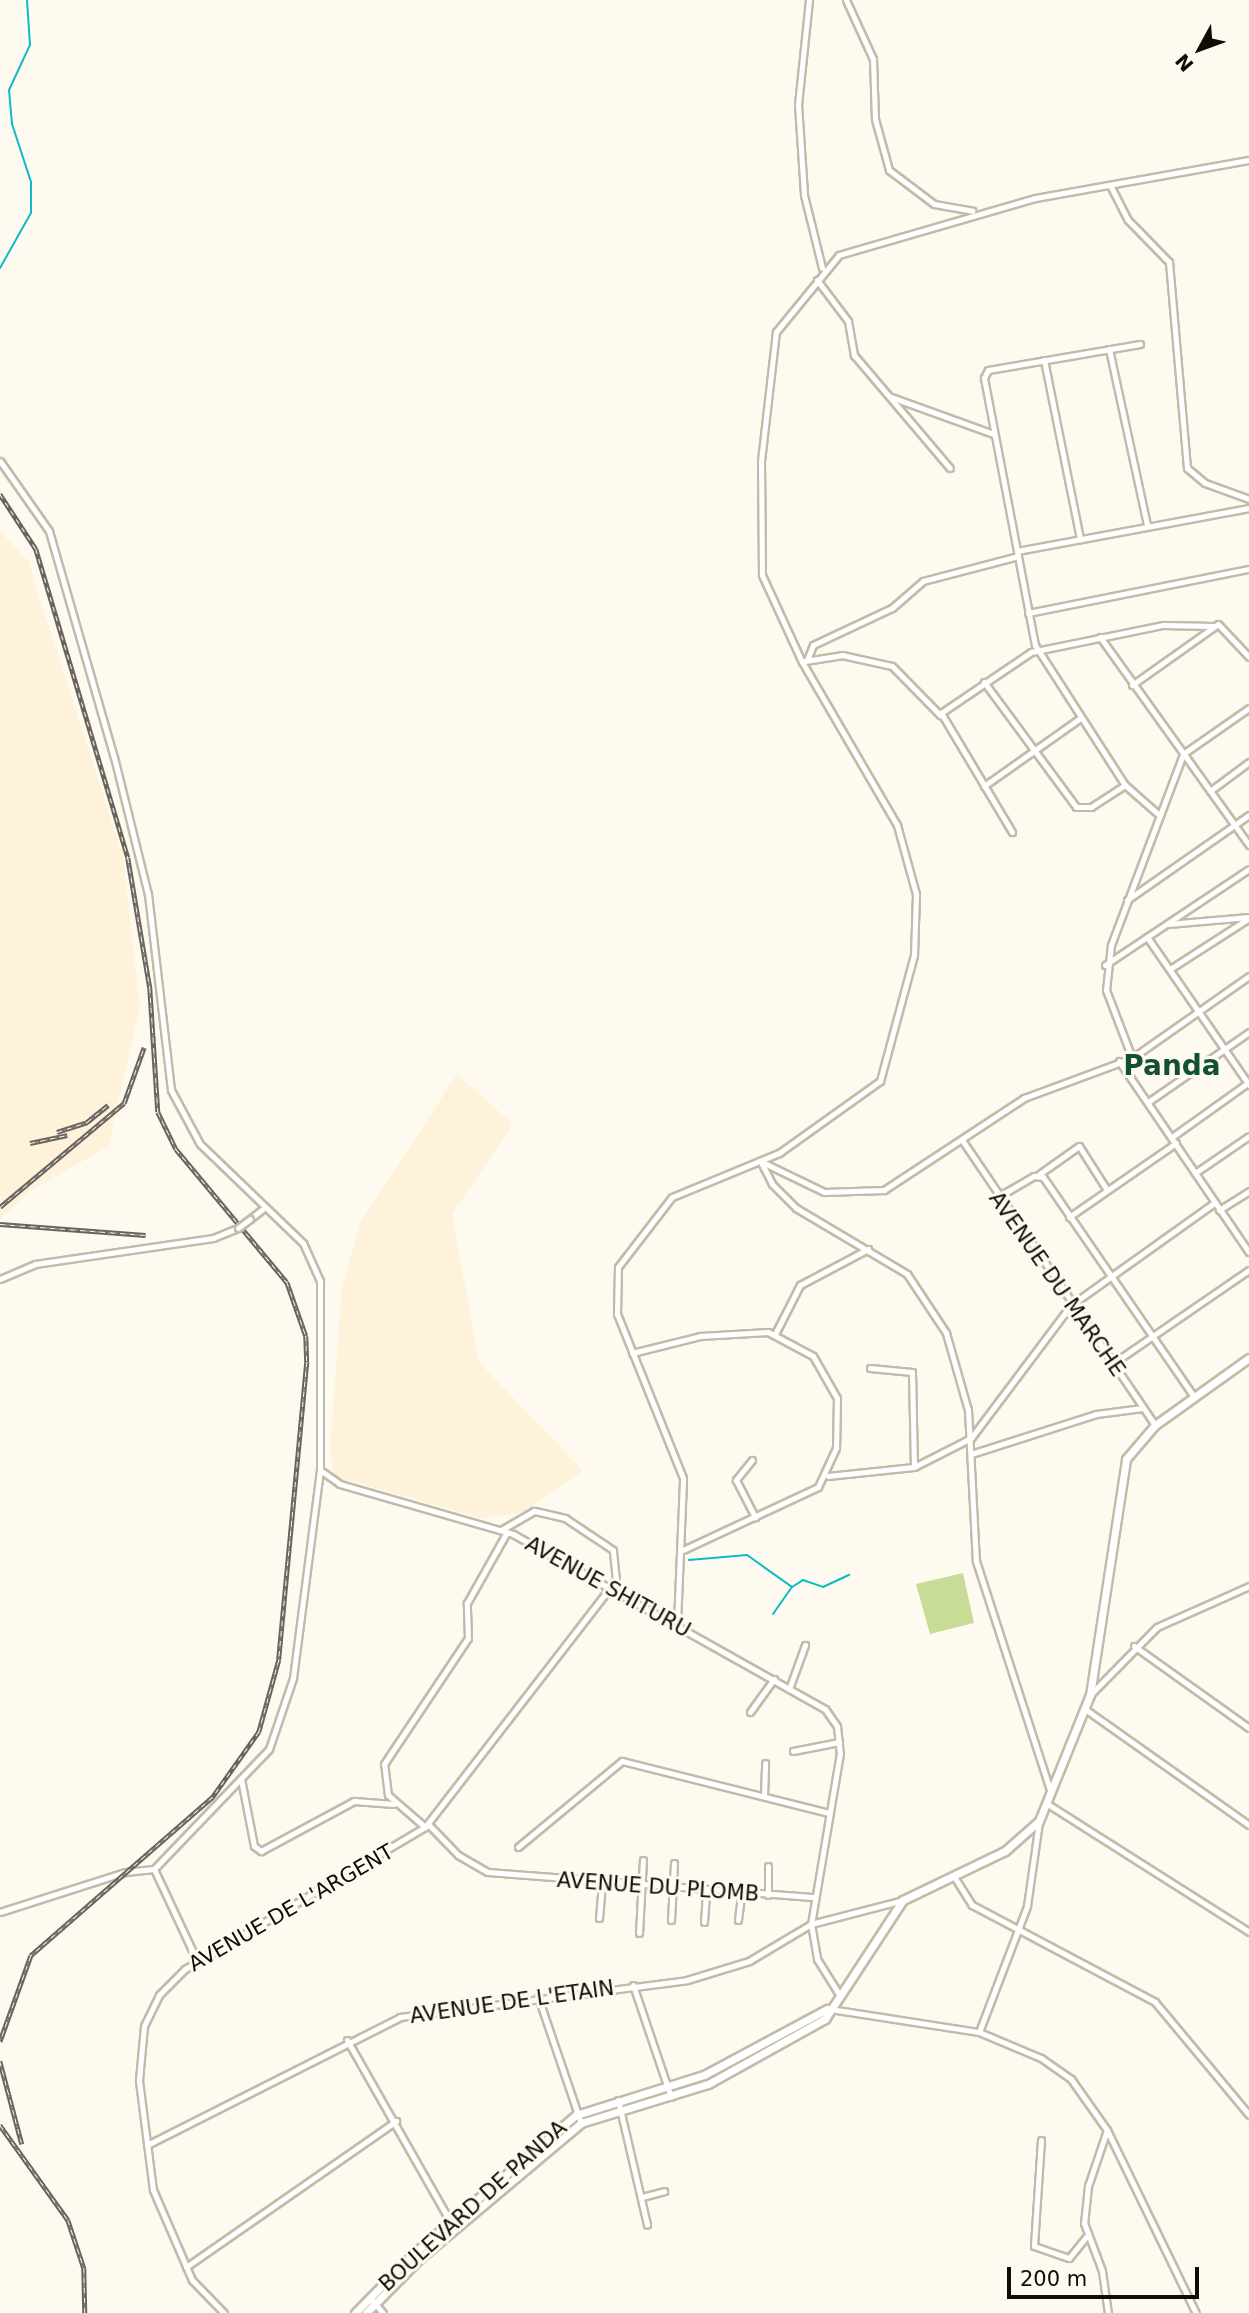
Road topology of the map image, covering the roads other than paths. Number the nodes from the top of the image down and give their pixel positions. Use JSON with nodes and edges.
{"nodes":[{"id":1,"x":809,"y":0,"type":"edge"},
{"id":2,"x":846,"y":0,"type":"edge"},
{"id":3,"x":1249,"y":160,"type":"edge"},
{"id":4,"x":1110,"y":186,"type":"junction"},
{"id":5,"x":975,"y":212,"type":"junction"},
{"id":6,"x":822,"y":268,"type":"dead end"},
{"id":7,"x":817,"y":279,"type":"junction"},
{"id":8,"x":1140,"y":344,"type":"dead end"},
{"id":9,"x":1110,"y":349,"type":"junction"},
{"id":10,"x":1044,"y":360,"type":"junction"},
{"id":11,"x":891,"y":397,"type":"junction"},
{"id":12,"x":993,"y":434,"type":"junction"},
{"id":13,"x":0,"y":461,"type":"edge"},
{"id":14,"x":950,"y":468,"type":"dead end"},
{"id":15,"x":1249,"y":499,"type":"edge"},
{"id":16,"x":1249,"y":508,"type":"edge"},
{"id":17,"x":1147,"y":525,"type":"junction"},
{"id":18,"x":1080,"y":539,"type":"junction"},
{"id":19,"x":1018,"y":554,"type":"junction"},
{"id":20,"x":1249,"y":569,"type":"edge"},
{"id":21,"x":1028,"y":613,"type":"junction"},
{"id":22,"x":1214,"y":626,"type":"junction"},
{"id":23,"x":1100,"y":637,"type":"junction"},
{"id":24,"x":1040,"y":651,"type":"junction"},
{"id":25,"x":1249,"y":657,"type":"edge"},
{"id":26,"x":805,"y":661,"type":"junction"},
{"id":27,"x":984,"y":682,"type":"junction"},
{"id":28,"x":1132,"y":685,"type":"junction"},
{"id":29,"x":1249,"y":708,"type":"edge"},
{"id":30,"x":940,"y":715,"type":"junction"},
{"id":31,"x":1079,"y":719,"type":"junction"},
{"id":32,"x":1033,"y":752,"type":"junction"},
{"id":33,"x":1183,"y":754,"type":"junction"},
{"id":34,"x":1249,"y":762,"type":"edge"},
{"id":35,"x":1125,"y":785,"type":"junction"},
{"id":36,"x":984,"y":786,"type":"junction"},
{"id":37,"x":1210,"y":791,"type":"junction"},
{"id":38,"x":1157,"y":814,"type":"junction"},
{"id":39,"x":1249,"y":815,"type":"edge"},
{"id":40,"x":1235,"y":825,"type":"junction"},
{"id":41,"x":1012,"y":832,"type":"dead end"},
{"id":42,"x":1249,"y":845,"type":"edge"},
{"id":43,"x":1249,"y":869,"type":"edge"},
{"id":44,"x":1127,"y":900,"type":"junction"},
{"id":45,"x":1249,"y":918,"type":"edge"},
{"id":46,"x":1165,"y":924,"type":"junction"},
{"id":47,"x":1147,"y":937,"type":"junction"},
{"id":48,"x":1105,"y":965,"type":"junction"},
{"id":49,"x":1170,"y":969,"type":"junction"},
{"id":50,"x":1249,"y":976,"type":"edge"},
{"id":51,"x":1198,"y":1012,"type":"junction"},
{"id":52,"x":1249,"y":1032,"type":"edge"},
{"id":53,"x":1224,"y":1050,"type":"junction"},
{"id":54,"x":1132,"y":1058,"type":"junction"},
{"id":55,"x":1119,"y":1061,"type":"junction"},
{"id":56,"x":1249,"y":1084,"type":"edge"},
{"id":57,"x":1148,"y":1102,"type":"junction"},
{"id":58,"x":1249,"y":1136,"type":"edge"},
{"id":59,"x":1172,"y":1137,"type":"junction"},
{"id":60,"x":962,"y":1140,"type":"junction"},
{"id":61,"x":1176,"y":1143,"type":"junction"},
{"id":62,"x":761,"y":1162,"type":"junction"},
{"id":63,"x":1195,"y":1173,"type":"junction"},
{"id":64,"x":1038,"y":1175,"type":"junction"},
{"id":65,"x":1107,"y":1190,"type":"junction"},
{"id":66,"x":1249,"y":1191,"type":"edge"},
{"id":67,"x":996,"y":1198,"type":"junction"},
{"id":68,"x":1214,"y":1203,"type":"junction"},
{"id":69,"x":263,"y":1209,"type":"junction"},
{"id":70,"x":1219,"y":1210,"type":"junction"},
{"id":71,"x":1069,"y":1217,"type":"junction"},
{"id":72,"x":1247,"y":1244,"type":"edge"},
{"id":73,"x":869,"y":1250,"type":"junction"},
{"id":74,"x":1249,"y":1252,"type":"edge"},
{"id":75,"x":1249,"y":1270,"type":"edge"},
{"id":76,"x":1110,"y":1278,"type":"junction"},
{"id":77,"x":0,"y":1279,"type":"edge"},
{"id":78,"x":1071,"y":1305,"type":"junction"},
{"id":79,"x":775,"y":1334,"type":"junction"},
{"id":80,"x":1151,"y":1338,"type":"junction"},
{"id":81,"x":632,"y":1353,"type":"junction"},
{"id":82,"x":1249,"y":1359,"type":"edge"},
{"id":83,"x":1112,"y":1364,"type":"junction"},
{"id":84,"x":870,"y":1368,"type":"dead end"},
{"id":85,"x":1194,"y":1397,"type":"junction"},
{"id":86,"x":1143,"y":1408,"type":"junction"},
{"id":87,"x":1155,"y":1424,"type":"junction"},
{"id":88,"x":971,"y":1438,"type":"junction"},
{"id":89,"x":971,"y":1454,"type":"junction"},
{"id":90,"x":752,"y":1460,"type":"dead end"},
{"id":91,"x":914,"y":1467,"type":"junction"},
{"id":92,"x":320,"y":1470,"type":"junction"},
{"id":93,"x":828,"y":1476,"type":"junction"},
{"id":94,"x":755,"y":1517,"type":"junction"},
{"id":95,"x":504,"y":1531,"type":"junction"},
{"id":96,"x":683,"y":1550,"type":"junction"},
{"id":97,"x":1249,"y":1586,"type":"edge"},
{"id":98,"x":613,"y":1587,"type":"junction"},
{"id":99,"x":677,"y":1624,"type":"junction"},
{"id":100,"x":805,"y":1645,"type":"dead end"},
{"id":101,"x":1134,"y":1646,"type":"junction"},
{"id":102,"x":774,"y":1679,"type":"junction"},
{"id":103,"x":789,"y":1689,"type":"junction"},
{"id":104,"x":1090,"y":1695,"type":"junction"},
{"id":105,"x":1085,"y":1709,"type":"junction"},
{"id":106,"x":750,"y":1712,"type":"dead end"},
{"id":107,"x":1249,"y":1728,"type":"edge"},
{"id":108,"x":839,"y":1742,"type":"junction"},
{"id":109,"x":793,"y":1751,"type":"dead end"},
{"id":110,"x":765,"y":1763,"type":"dead end"},
{"id":111,"x":241,"y":1779,"type":"junction"},
{"id":112,"x":1051,"y":1793,"type":"junction"},
{"id":113,"x":764,"y":1796,"type":"junction"},
{"id":114,"x":394,"y":1804,"type":"junction"},
{"id":115,"x":1046,"y":1804,"type":"junction"},
{"id":116,"x":829,"y":1813,"type":"junction"},
{"id":117,"x":1039,"y":1821,"type":"junction"},
{"id":118,"x":1249,"y":1825,"type":"edge"},
{"id":119,"x":426,"y":1826,"type":"junction"},
{"id":120,"x":518,"y":1847,"type":"dead end"},
{"id":121,"x":643,"y":1860,"type":"dead end"},
{"id":122,"x":674,"y":1863,"type":"dead end"},
{"id":123,"x":768,"y":1866,"type":"dead end"},
{"id":124,"x":154,"y":1869,"type":"junction"},
{"id":125,"x":955,"y":1878,"type":"junction"},
{"id":126,"x":602,"y":1884,"type":"junction"},
{"id":127,"x":642,"y":1887,"type":"junction"},
{"id":128,"x":676,"y":1889,"type":"junction"},
{"id":129,"x":706,"y":1891,"type":"junction"},
{"id":130,"x":741,"y":1894,"type":"junction"},
{"id":131,"x":768,"y":1895,"type":"junction"},
{"id":132,"x":812,"y":1897,"type":"junction"},
{"id":133,"x":903,"y":1900,"type":"junction"},
{"id":134,"x":0,"y":1912,"type":"edge"},
{"id":135,"x":599,"y":1919,"type":"dead end"},
{"id":136,"x":671,"y":1920,"type":"dead end"},
{"id":137,"x":738,"y":1920,"type":"dead end"},
{"id":138,"x":704,"y":1922,"type":"dead end"},
{"id":139,"x":811,"y":1924,"type":"junction"},
{"id":140,"x":1020,"y":1928,"type":"junction"},
{"id":141,"x":1247,"y":1928,"type":"edge"},
{"id":142,"x":639,"y":1933,"type":"dead end"},
{"id":143,"x":197,"y":1961,"type":"junction"},
{"id":144,"x":633,"y":1985,"type":"junction"},
{"id":145,"x":838,"y":1993,"type":"junction"},
{"id":146,"x":538,"y":1997,"type":"junction"},
{"id":147,"x":827,"y":2009,"type":"junction"},
{"id":148,"x":788,"y":2029,"type":"junction"},
{"id":149,"x":979,"y":2032,"type":"junction"},
{"id":150,"x":793,"y":2037,"type":"junction"},
{"id":151,"x":347,"y":2040,"type":"junction"},
{"id":152,"x":755,"y":2049,"type":"junction"},
{"id":153,"x":760,"y":2057,"type":"junction"},
{"id":154,"x":668,"y":2088,"type":"junction"},
{"id":155,"x":671,"y":2097,"type":"junction"},
{"id":156,"x":618,"y":2100,"type":"junction"},
{"id":157,"x":620,"y":2112,"type":"junction"},
{"id":158,"x":1249,"y":2115,"type":"edge"},
{"id":159,"x":579,"y":2119,"type":"junction"},
{"id":160,"x":396,"y":2120,"type":"junction"},
{"id":161,"x":1107,"y":2130,"type":"junction"},
{"id":162,"x":1041,"y":2140,"type":"dead end"},
{"id":163,"x":147,"y":2145,"type":"junction"},
{"id":164,"x":664,"y":2191,"type":"dead end"},
{"id":165,"x":642,"y":2197,"type":"junction"},
{"id":166,"x":452,"y":2225,"type":"junction"},
{"id":167,"x":647,"y":2225,"type":"dead end"},
{"id":168,"x":1086,"y":2237,"type":"junction"},
{"id":169,"x":186,"y":2267,"type":"junction"},
{"id":170,"x":372,"y":2301,"type":"junction"},
{"id":171,"x":224,"y":2313,"type":"edge"},
{"id":172,"x":355,"y":2313,"type":"edge"},
{"id":173,"x":366,"y":2313,"type":"edge"},
{"id":174,"x":383,"y":2313,"type":"edge"},
{"id":175,"x":1108,"y":2313,"type":"edge"},
{"id":176,"x":1196,"y":2313,"type":"edge"}],
"edges":[{"from":1,"to":6,"type":"street"},
{"from":2,"to":5,"type":"street"},
{"from":3,"to":4,"type":"street"},
{"from":4,"to":5,"type":"street"},
{"from":4,"to":15,"type":"street"},
{"from":5,"to":7,"type":"street"},
{"from":7,"to":11,"type":"street"},
{"from":7,"to":26,"type":"street"},
{"from":8,"to":9,"type":"street"},
{"from":9,"to":10,"type":"street"},
{"from":9,"to":17,"type":"street"},
{"from":10,"to":12,"type":"street"},
{"from":10,"to":18,"type":"street"},
{"from":11,"to":12,"type":"street"},
{"from":11,"to":14,"type":"street"},
{"from":12,"to":19,"type":"street"},
{"from":13,"to":69,"type":"street"},
{"from":16,"to":17,"type":"street"},
{"from":17,"to":18,"type":"street"},
{"from":18,"to":19,"type":"street"},
{"from":19,"to":21,"type":"street"},
{"from":19,"to":26,"type":"street"},
{"from":20,"to":21,"type":"street"},
{"from":21,"to":24,"type":"street"},
{"from":22,"to":23,"type":"street"},
{"from":22,"to":25,"type":"street"},
{"from":22,"to":28,"type":"street"},
{"from":23,"to":24,"type":"street"},
{"from":23,"to":28,"type":"street"},
{"from":24,"to":27,"type":"street"},
{"from":24,"to":31,"type":"street"},
{"from":26,"to":30,"type":"street"},
{"from":26,"to":62,"type":"street"},
{"from":27,"to":30,"type":"street"},
{"from":27,"to":32,"type":"street"},
{"from":28,"to":33,"type":"street"},
{"from":29,"to":33,"type":"street"},
{"from":30,"to":36,"type":"street"},
{"from":31,"to":32,"type":"street"},
{"from":31,"to":35,"type":"street"},
{"from":32,"to":35,"type":"street"},
{"from":32,"to":36,"type":"street"},
{"from":33,"to":37,"type":"street"},
{"from":33,"to":38,"type":"street"},
{"from":34,"to":37,"type":"street"},
{"from":35,"to":38,"type":"street"},
{"from":36,"to":41,"type":"street"},
{"from":37,"to":40,"type":"street"},
{"from":38,"to":44,"type":"street"},
{"from":39,"to":40,"type":"street"},
{"from":40,"to":42,"type":"street"},
{"from":40,"to":44,"type":"street"},
{"from":43,"to":46,"type":"street"},
{"from":44,"to":48,"type":"street"},
{"from":45,"to":46,"type":"street"},
{"from":45,"to":49,"type":"street"},
{"from":46,"to":47,"type":"street"},
{"from":47,"to":48,"type":"street"},
{"from":47,"to":49,"type":"street"},
{"from":48,"to":54,"type":"street"},
{"from":49,"to":51,"type":"street"},
{"from":50,"to":51,"type":"street"},
{"from":51,"to":53,"type":"street"},
{"from":51,"to":54,"type":"street"},
{"from":52,"to":53,"type":"street"},
{"from":53,"to":56,"type":"street"},
{"from":53,"to":57,"type":"street"},
{"from":54,"to":55,"type":"street"},
{"from":55,"to":57,"type":"street"},
{"from":55,"to":60,"type":"street"},
{"from":56,"to":59,"type":"street"},
{"from":57,"to":59,"type":"street"},
{"from":58,"to":63,"type":"street"},
{"from":59,"to":61,"type":"street"},
{"from":60,"to":62,"type":"street"},
{"from":60,"to":67,"type":"street","name":"AVENUE DU MARCHE"},
{"from":61,"to":63,"type":"street"},
{"from":61,"to":65,"type":"street"},
{"from":62,"to":73,"type":"street"},
{"from":62,"to":81,"type":"street"},
{"from":63,"to":68,"type":"street"},
{"from":64,"to":65,"type":"street"},
{"from":64,"to":67,"type":"street"},
{"from":64,"to":71,"type":"street"},
{"from":65,"to":71,"type":"street"},
{"from":66,"to":70,"type":"street"},
{"from":67,"to":78,"type":"street","name":"AVENUE DU MARCHE"},
{"from":68,"to":70,"type":"street"},
{"from":68,"to":76,"type":"street"},
{"from":69,"to":77,"type":"street","bridge":true},
{"from":69,"to":92,"type":"street"},
{"from":70,"to":72,"type":"street"},
{"from":71,"to":76,"type":"street"},
{"from":72,"to":74,"type":"street"},
{"from":73,"to":79,"type":"street"},
{"from":73,"to":88,"type":"street"},
{"from":75,"to":80,"type":"street"},
{"from":76,"to":78,"type":"street"},
{"from":76,"to":80,"type":"street"},
{"from":78,"to":83,"type":"street","name":"AVENUE DU MARCHE"},
{"from":78,"to":88,"type":"street"},
{"from":79,"to":81,"type":"street"},
{"from":79,"to":93,"type":"street"},
{"from":80,"to":83,"type":"street"},
{"from":80,"to":85,"type":"street"},
{"from":81,"to":96,"type":"street"},
{"from":82,"to":85,"type":"street"},
{"from":83,"to":86,"type":"street","name":"AVENUE DU MARCHE"},
{"from":84,"to":91,"type":"street"},
{"from":85,"to":87,"type":"street"},
{"from":86,"to":87,"type":"street","name":"AVENUE DU MARCHE"},
{"from":86,"to":89,"type":"street"},
{"from":87,"to":104,"type":"street"},
{"from":88,"to":89,"type":"street"},
{"from":88,"to":91,"type":"street"},
{"from":89,"to":112,"type":"street"},
{"from":90,"to":94,"type":"street"},
{"from":91,"to":93,"type":"street"},
{"from":92,"to":95,"type":"street","name":"AVENUE SHITURU"},
{"from":92,"to":111,"type":"street"},
{"from":93,"to":94,"type":"street"},
{"from":94,"to":96,"type":"street"},
{"from":95,"to":98,"type":"street","name":"AVENUE SHITURU"},
{"from":95,"to":98,"type":"street"},
{"from":95,"to":114,"type":"street"},
{"from":96,"to":99,"type":"street"},
{"from":97,"to":101,"type":"street"},
{"from":98,"to":99,"type":"street","name":"AVENUE SHITURU"},
{"from":98,"to":119,"type":"street","name":"AVENUE DE L'ARGENT"},
{"from":99,"to":102,"type":"street","name":"AVENUE SHITURU"},
{"from":100,"to":103,"type":"street"},
{"from":101,"to":104,"type":"street"},
{"from":101,"to":107,"type":"street"},
{"from":102,"to":103,"type":"street","name":"AVENUE SHITURU"},
{"from":102,"to":106,"type":"street"},
{"from":103,"to":108,"type":"street","name":"AVENUE SHITURU"},
{"from":104,"to":105,"type":"street"},
{"from":105,"to":112,"type":"street"},
{"from":105,"to":118,"type":"street"},
{"from":108,"to":109,"type":"street"},
{"from":108,"to":116,"type":"street"},
{"from":110,"to":113,"type":"street"},
{"from":111,"to":114,"type":"street"},
{"from":111,"to":124,"type":"street"},
{"from":112,"to":115,"type":"street"},
{"from":113,"to":116,"type":"street"},
{"from":113,"to":120,"type":"street"},
{"from":114,"to":119,"type":"street","name":"AVENUE DU PLOMB"},
{"from":115,"to":117,"type":"street"},
{"from":115,"to":141,"type":"street"},
{"from":116,"to":132,"type":"street"},
{"from":117,"to":125,"type":"street"},
{"from":117,"to":140,"type":"street"},
{"from":119,"to":126,"type":"street","name":"AVENUE DU PLOMB"},
{"from":119,"to":143,"type":"street","name":"AVENUE DE L'ARGENT"},
{"from":121,"to":127,"type":"street"},
{"from":122,"to":128,"type":"street"},
{"from":123,"to":131,"type":"street"},
{"from":124,"to":134,"type":"street"},
{"from":124,"to":143,"type":"street"},
{"from":125,"to":133,"type":"street"},
{"from":125,"to":140,"type":"street"},
{"from":126,"to":127,"type":"street","name":"AVENUE DU PLOMB"},
{"from":126,"to":135,"type":"street"},
{"from":127,"to":128,"type":"street","name":"AVENUE DU PLOMB"},
{"from":127,"to":142,"type":"street"},
{"from":128,"to":129,"type":"street","name":"AVENUE DU PLOMB"},
{"from":128,"to":136,"type":"street"},
{"from":129,"to":130,"type":"street","name":"AVENUE DU PLOMB"},
{"from":129,"to":138,"type":"street"},
{"from":130,"to":131,"type":"street","name":"AVENUE DU PLOMB"},
{"from":130,"to":137,"type":"street"},
{"from":131,"to":132,"type":"street","name":"AVENUE DU PLOMB"},
{"from":132,"to":139,"type":"street"},
{"from":133,"to":139,"type":"street","name":"AVENUE DE L'ETAIN"},
{"from":133,"to":145,"type":"street","name":"BOULEVARD DE PANDA"},
{"from":139,"to":144,"type":"street","name":"AVENUE DE L'ETAIN"},
{"from":139,"to":145,"type":"street"},
{"from":140,"to":149,"type":"street"},
{"from":140,"to":158,"type":"street"},
{"from":143,"to":163,"type":"street","name":"AVENUE DE L'ARGENT"},
{"from":144,"to":146,"type":"street","name":"AVENUE DE L'ETAIN"},
{"from":144,"to":154,"type":"street"},
{"from":145,"to":147,"type":"street","name":"BOULEVARD DE PANDA"},
{"from":146,"to":151,"type":"street","name":"AVENUE DE L'ETAIN"},
{"from":146,"to":159,"type":"street"},
{"from":147,"to":148,"type":"street","name":"BOULEVARD DE PANDA"},
{"from":147,"to":149,"type":"street"},
{"from":147,"to":150,"type":"street","name":"BOULEVARD DE PANDA"},
{"from":148,"to":150,"type":"street"},
{"from":148,"to":152,"type":"street","name":"BOULEVARD DE PANDA"},
{"from":149,"to":161,"type":"street"},
{"from":150,"to":153,"type":"street","name":"BOULEVARD DE PANDA"},
{"from":151,"to":160,"type":"street"},
{"from":151,"to":163,"type":"street","name":"AVENUE DE L'ETAIN"},
{"from":152,"to":153,"type":"street"},
{"from":152,"to":154,"type":"street","name":"BOULEVARD DE PANDA"},
{"from":153,"to":155,"type":"street","name":"BOULEVARD DE PANDA"},
{"from":154,"to":155,"type":"street"},
{"from":154,"to":156,"type":"street","name":"BOULEVARD DE PANDA"},
{"from":155,"to":157,"type":"street","name":"BOULEVARD DE PANDA"},
{"from":156,"to":157,"type":"street"},
{"from":156,"to":159,"type":"street","name":"BOULEVARD DE PANDA"},
{"from":157,"to":159,"type":"street","name":"BOULEVARD DE PANDA"},
{"from":157,"to":165,"type":"street"},
{"from":159,"to":166,"type":"street","name":"BOULEVARD DE PANDA"},
{"from":160,"to":166,"type":"street"},
{"from":160,"to":169,"type":"street"},
{"from":161,"to":168,"type":"street"},
{"from":161,"to":176,"type":"street"},
{"from":162,"to":168,"type":"street"},
{"from":163,"to":169,"type":"street","name":"AVENUE DE L'ARGENT"},
{"from":164,"to":165,"type":"street"},
{"from":165,"to":167,"type":"street"},
{"from":166,"to":170,"type":"street","name":"BOULEVARD DE PANDA"},
{"from":168,"to":175,"type":"street"},
{"from":169,"to":171,"type":"street","name":"AVENUE DE L'ARGENT"},
{"from":170,"to":172,"type":"street","name":"BOULEVARD DE PANDA"},
{"from":170,"to":173,"type":"street","name":"BOULEVARD DE PANDA"},
{"from":170,"to":174,"type":"street"}]}
